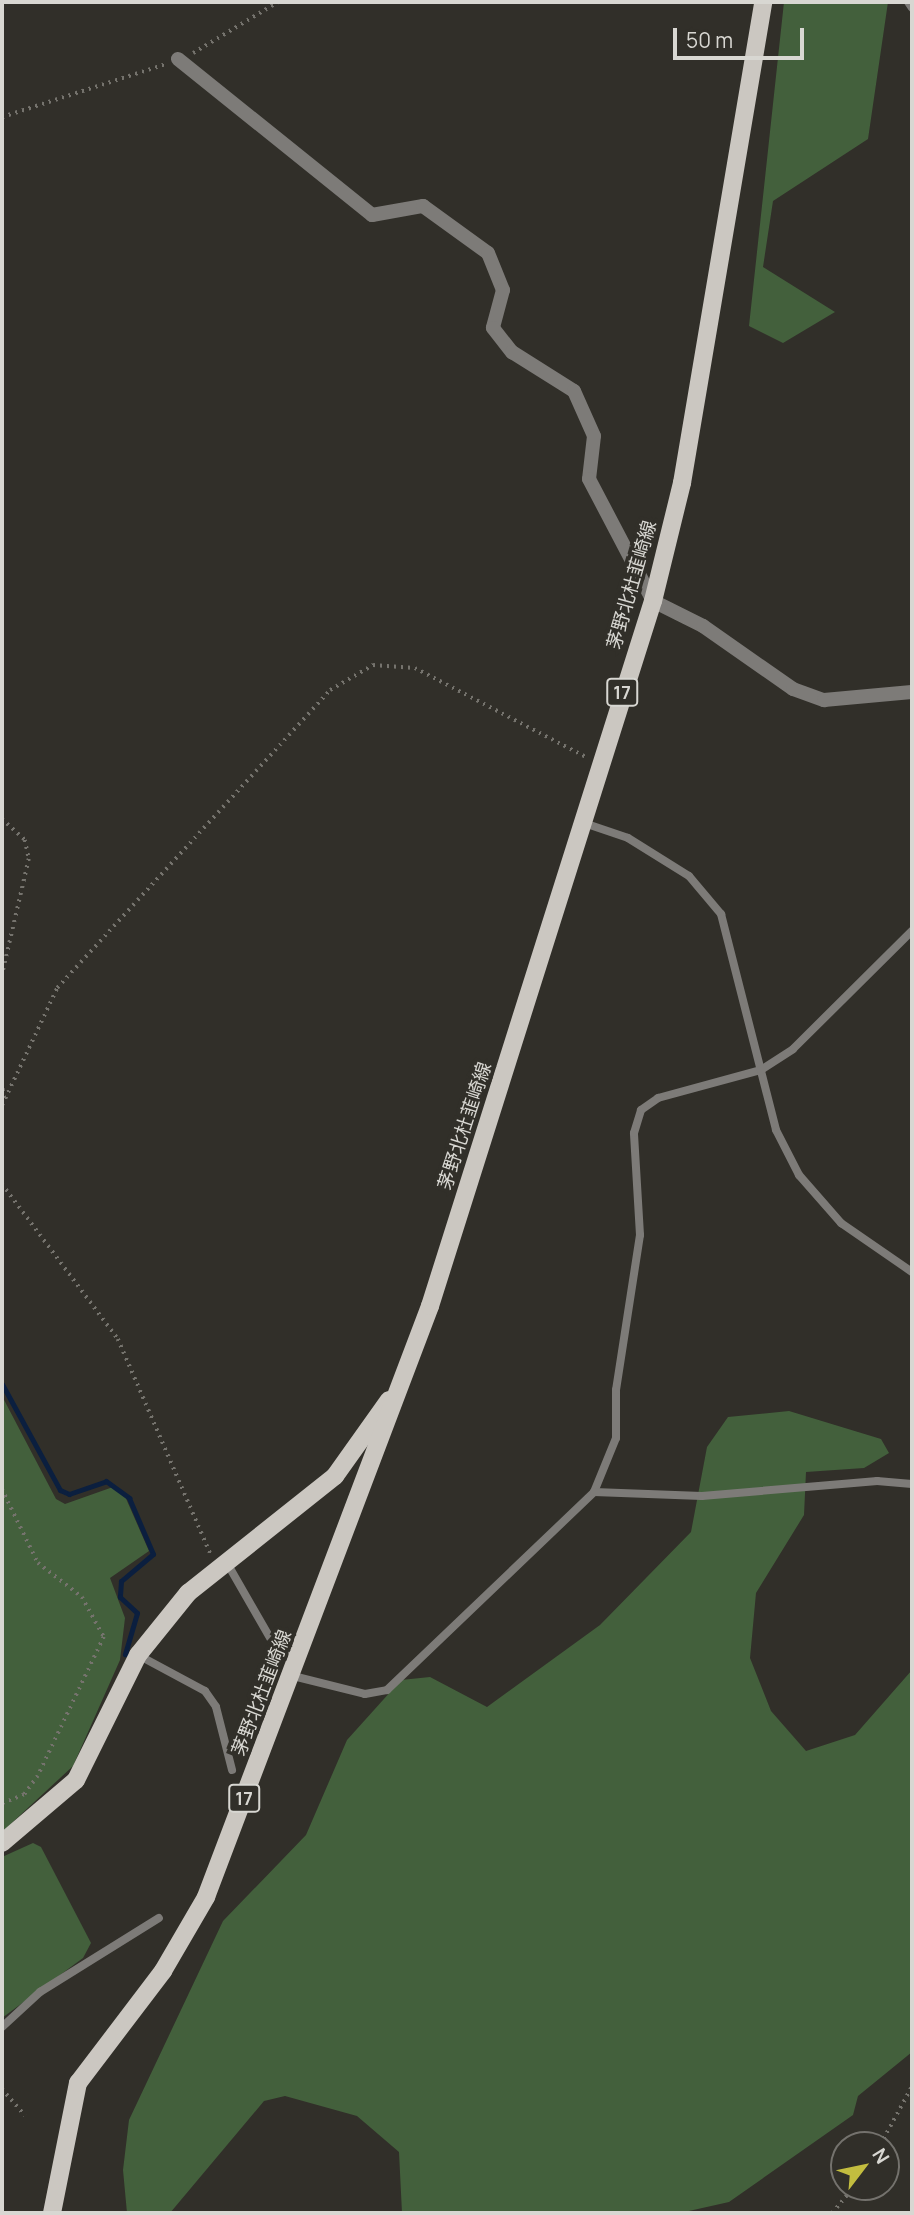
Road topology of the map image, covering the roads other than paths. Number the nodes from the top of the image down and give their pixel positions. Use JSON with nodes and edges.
{"nodes":[{"id":1,"x":763,"y":2,"type":"edge"},
{"id":2,"x":908,"y":2,"type":"edge"},
{"id":3,"x":912,"y":8,"type":"edge"},
{"id":4,"x":178,"y":59,"type":"road end"},
{"id":5,"x":653,"y":601,"type":"junction"},
{"id":6,"x":912,"y":692,"type":"edge"},
{"id":7,"x":583,"y":822,"type":"junction"},
{"id":8,"x":912,"y":931,"type":"edge"},
{"id":9,"x":761,"y":1070,"type":"junction"},
{"id":10,"x":912,"y":1272,"type":"edge"},
{"id":11,"x":411,"y":1364,"type":"junction"},
{"id":12,"x":912,"y":1484,"type":"edge"},
{"id":13,"x":594,"y":1492,"type":"junction"},
{"id":14,"x":221,"y":1564,"type":"junction"},
{"id":15,"x":138,"y":1655,"type":"junction"},
{"id":16,"x":297,"y":1656,"type":"junction"},
{"id":17,"x":289,"y":1675,"type":"junction"},
{"id":18,"x":232,"y":1770,"type":"dead end"},
{"id":19,"x":2,"y":1843,"type":"edge"},
{"id":20,"x":159,"y":1918,"type":"dead end"},
{"id":21,"x":2,"y":2027,"type":"edge"},
{"id":22,"x":55,"y":2208,"type":"edge"}],
"edges":[{"from":1,"to":5,"type":"main road","name":"茅野北杜韮崎線","number":"17"},
{"from":2,"to":3,"type":"lane"},
{"from":4,"to":5,"type":"street"},
{"from":5,"to":6,"type":"street"},
{"from":5,"to":7,"type":"main road","name":"茅野北杜韮崎線","number":"17"},
{"from":7,"to":9,"type":"lane"},
{"from":7,"to":11,"type":"main road","name":"茅野北杜韮崎線","number":"17"},
{"from":8,"to":9,"type":"lane"},
{"from":9,"to":10,"type":"lane"},
{"from":9,"to":13,"type":"lane"},
{"from":11,"to":14,"type":"main road","name":"茅野北杜韮崎線","number":"17"},
{"from":11,"to":16,"type":"main road","name":"茅野北杜韮崎線","number":"17"},
{"from":12,"to":13,"type":"lane"},
{"from":13,"to":17,"type":"lane"},
{"from":14,"to":15,"type":"main road","name":"茅野北杜韮崎線","number":"17"},
{"from":14,"to":16,"type":"lane"},
{"from":15,"to":18,"type":"lane"},
{"from":15,"to":19,"type":"main road","name":"茅野北杜韮崎線","number":"17"},
{"from":16,"to":17,"type":"main road","name":"茅野北杜韮崎線","number":"17"},
{"from":17,"to":22,"type":"main road","name":"茅野北杜韮崎線","number":"17"},
{"from":20,"to":21,"type":"lane"}]}
